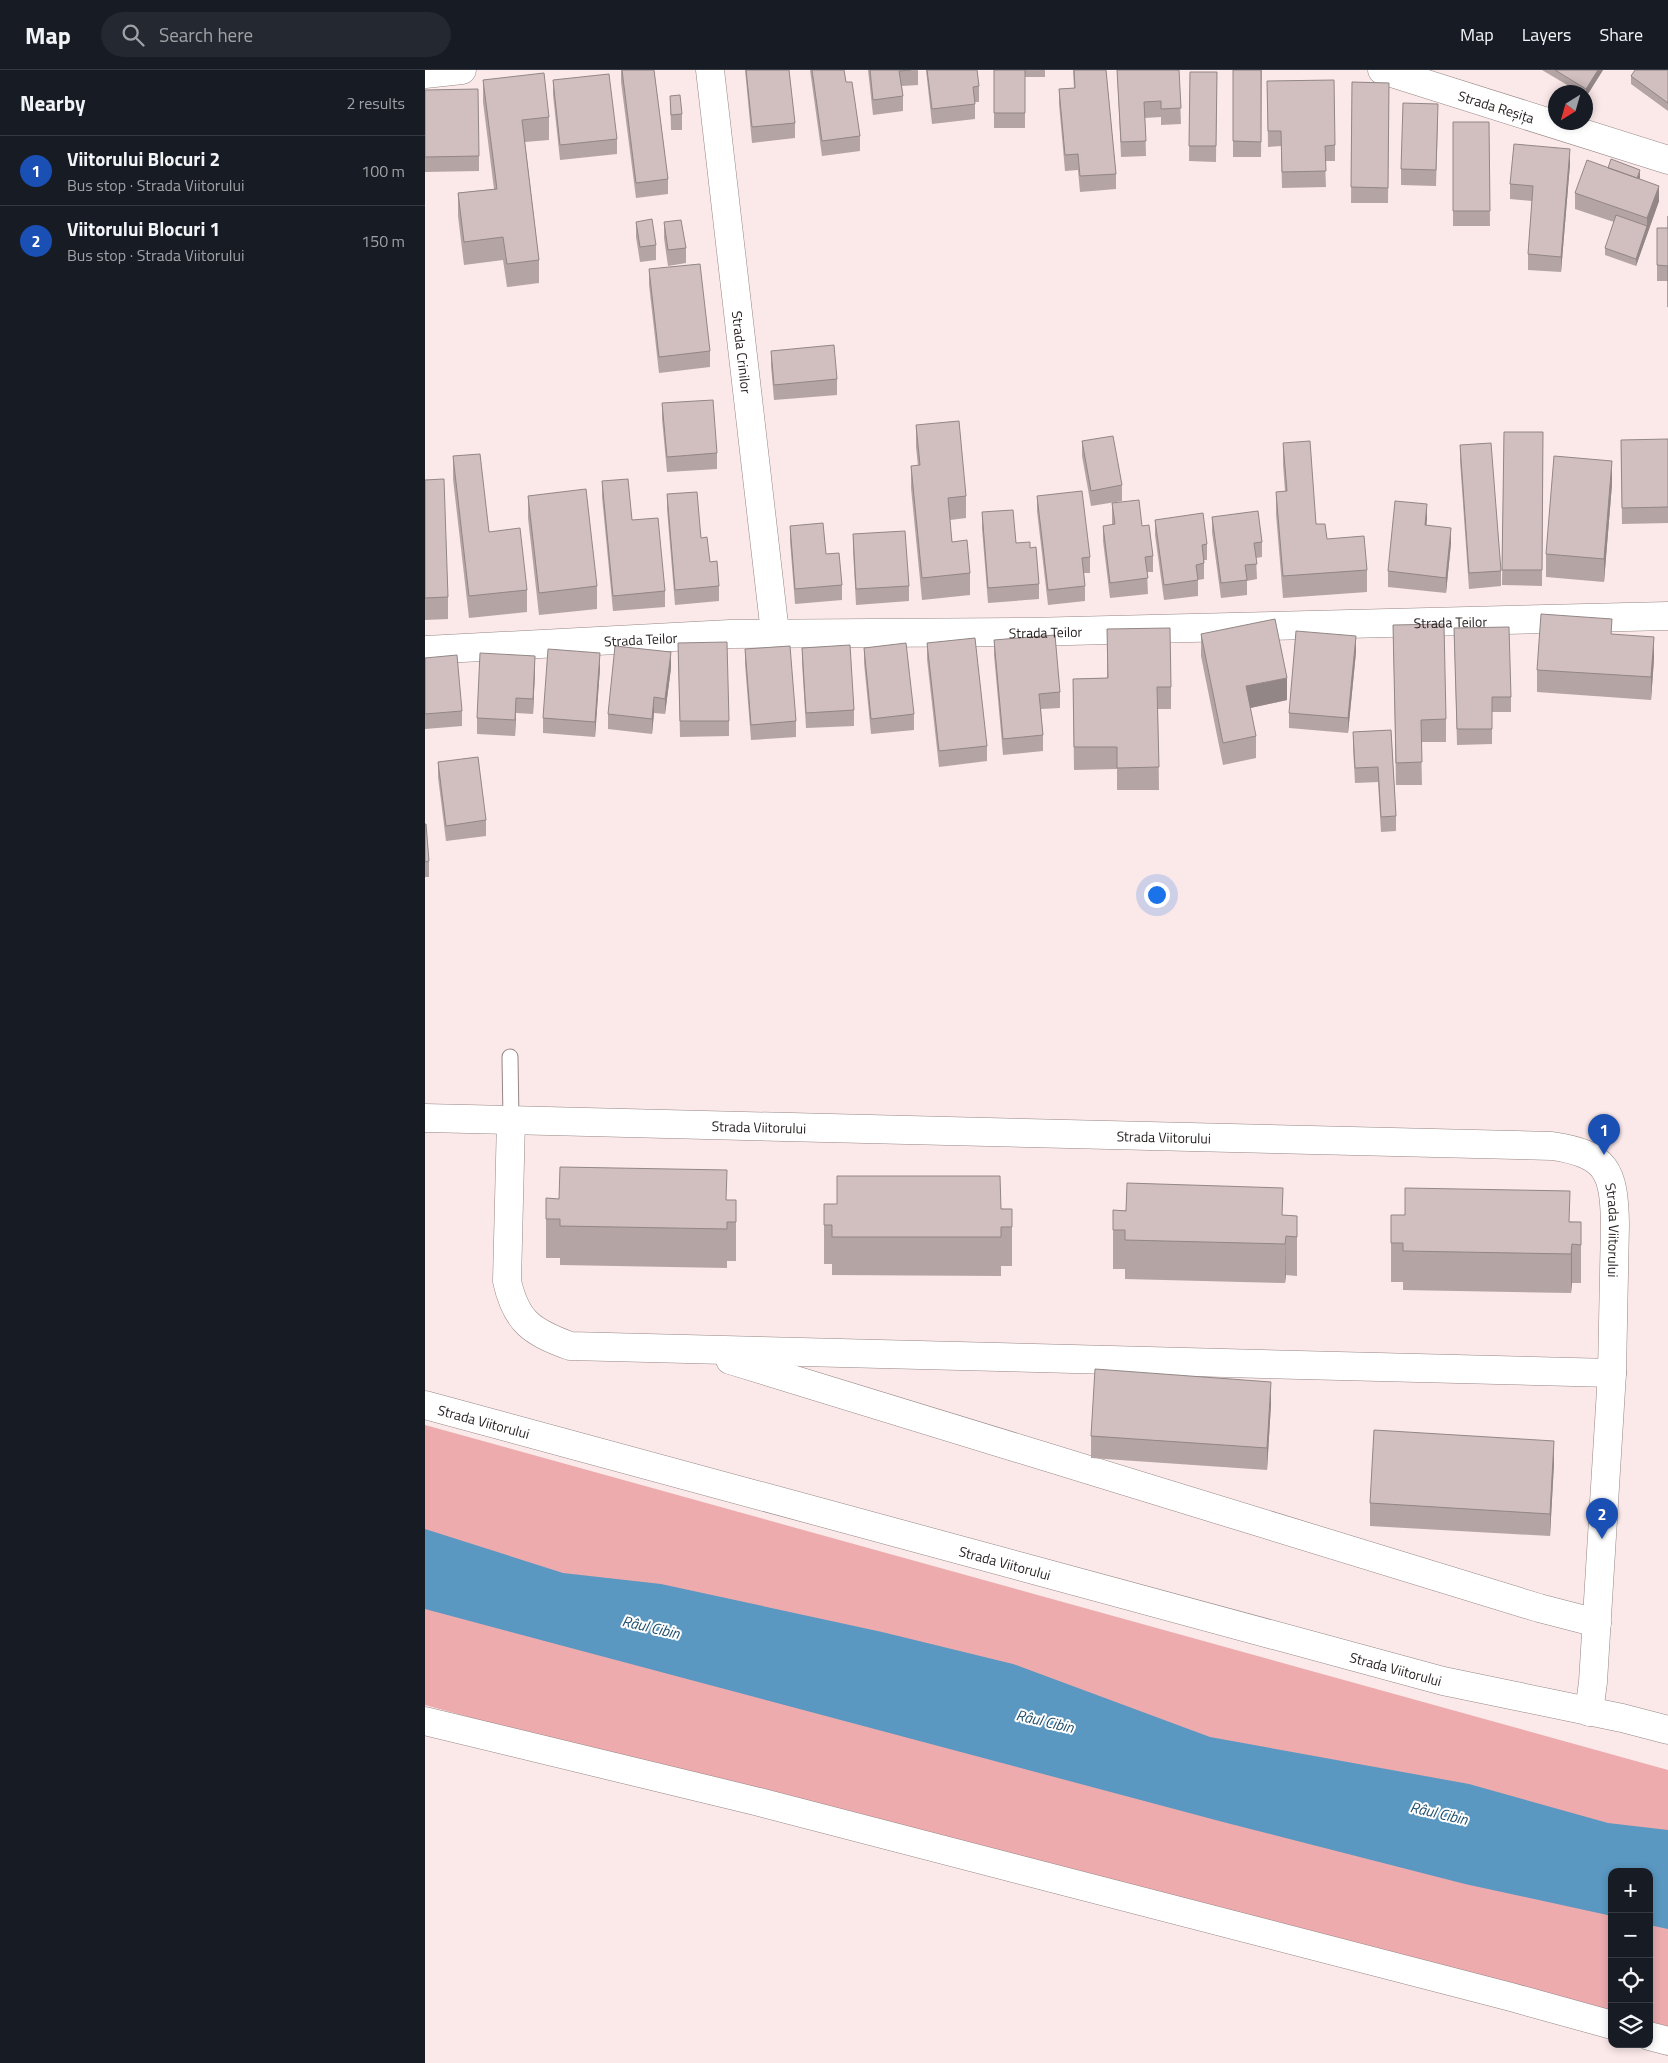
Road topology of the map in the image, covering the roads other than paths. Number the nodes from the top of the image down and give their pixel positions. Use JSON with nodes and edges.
{"nodes":[{"id":1,"x":462,"y":70,"type":"edge"},
{"id":2,"x":710,"y":70,"type":"edge"},
{"id":3,"x":1382,"y":70,"type":"edge"},
{"id":4,"x":425,"y":74,"type":"edge"},
{"id":5,"x":1668,"y":160,"type":"edge"},
{"id":6,"x":1668,"y":616,"type":"edge"},
{"id":7,"x":775,"y":633,"type":"junction"},
{"id":8,"x":425,"y":650,"type":"edge"},
{"id":9,"x":510,"y":1057,"type":"dead end"},
{"id":10,"x":425,"y":1118,"type":"edge"},
{"id":11,"x":511,"y":1120,"type":"junction"},
{"id":12,"x":697,"y":1350,"type":"junction"},
{"id":13,"x":1612,"y":1373,"type":"junction"},
{"id":14,"x":425,"y":1405,"type":"edge"},
{"id":15,"x":1597,"y":1623,"type":"junction"},
{"id":16,"x":1589,"y":1712,"type":"junction"},
{"id":17,"x":425,"y":1721,"type":"edge"},
{"id":18,"x":1668,"y":1730,"type":"edge"},
{"id":19,"x":1608,"y":2024,"type":"edge"},
{"id":20,"x":1653,"y":2037,"type":"edge"},
{"id":21,"x":1668,"y":2041,"type":"edge"}],
"edges":[{"from":1,"to":4,"type":"street"},
{"from":2,"to":7,"type":"street","name":"Strada Crinilor"},
{"from":3,"to":5,"type":"street","name":"Strada Reșița"},
{"from":6,"to":7,"type":"street","name":"Strada Teilor"},
{"from":7,"to":8,"type":"street","name":"Strada Teilor"},
{"from":9,"to":11,"type":"lane"},
{"from":10,"to":11,"type":"street","name":"Strada Viitorului"},
{"from":11,"to":12,"type":"street"},
{"from":11,"to":13,"type":"street","name":"Strada Viitorului"},
{"from":12,"to":13,"type":"street"},
{"from":12,"to":15,"type":"street"},
{"from":13,"to":15,"type":"street","name":"Strada Viitorului"},
{"from":14,"to":16,"type":"street","name":"Strada Viitorului"},
{"from":15,"to":16,"type":"street","name":"Strada Viitorului"},
{"from":16,"to":18,"type":"street","name":"Strada Viitorului"},
{"from":17,"to":19,"type":"street"},
{"from":20,"to":21,"type":"street"}]}
